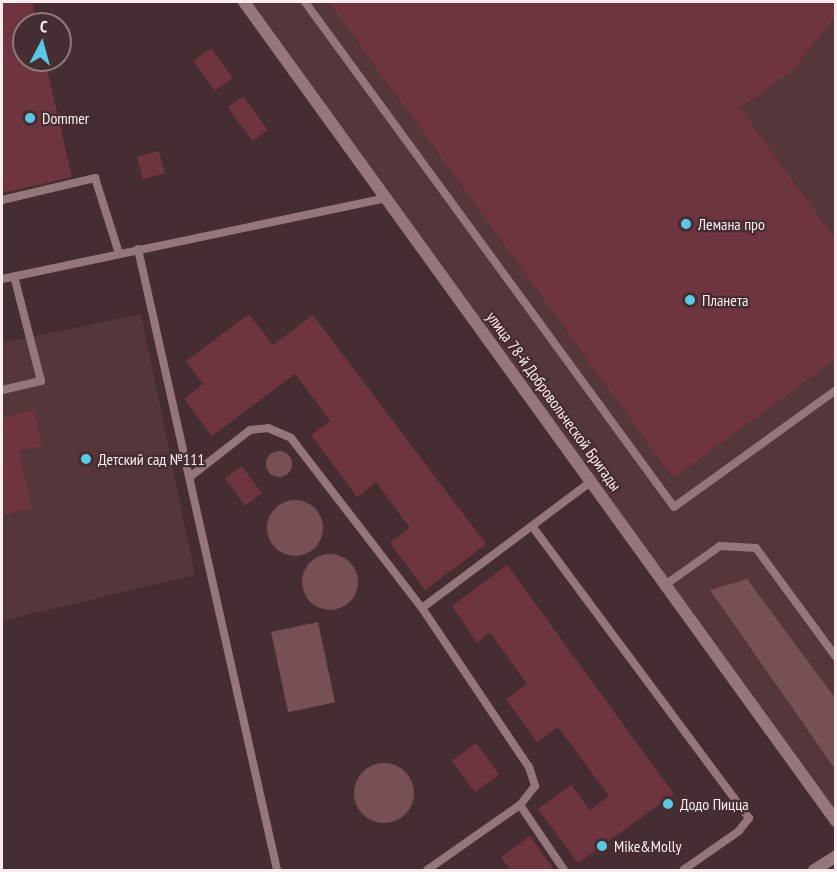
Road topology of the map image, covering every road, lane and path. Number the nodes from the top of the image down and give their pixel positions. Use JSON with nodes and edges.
{"nodes":[{"id":1,"x":244,"y":2,"type":"edge"},
{"id":2,"x":305,"y":2,"type":"edge"},
{"id":3,"x":388,"y":198,"type":"junction"},
{"id":4,"x":2,"y":200,"type":"edge"},
{"id":5,"x":138,"y":249,"type":"junction"},
{"id":6,"x":119,"y":253,"type":"junction"},
{"id":7,"x":15,"y":276,"type":"junction"},
{"id":8,"x":2,"y":279,"type":"edge"},
{"id":9,"x":2,"y":390,"type":"edge"},
{"id":10,"x":836,"y":390,"type":"edge"},
{"id":11,"x":190,"y":476,"type":"junction"},
{"id":12,"x":592,"y":481,"type":"junction"},
{"id":13,"x":532,"y":526,"type":"junction"},
{"id":14,"x":665,"y":585,"type":"junction"},
{"id":15,"x":422,"y":608,"type":"junction"},
{"id":16,"x":836,"y":657,"type":"edge"},
{"id":17,"x":520,"y":805,"type":"junction"},
{"id":18,"x":836,"y":821,"type":"edge"},
{"id":19,"x":836,"y":856,"type":"edge"},
{"id":20,"x":277,"y":870,"type":"edge"},
{"id":21,"x":427,"y":870,"type":"edge"},
{"id":22,"x":564,"y":870,"type":"edge"},
{"id":23,"x":683,"y":870,"type":"edge"},
{"id":24,"x":814,"y":870,"type":"edge"}],
"edges":[{"from":1,"to":3,"type":"street","name":"улица 78-й Добровольческой Бригады"},
{"from":2,"to":10,"type":"lane"},
{"from":3,"to":5,"type":"lane"},
{"from":3,"to":12,"type":"street","name":"улица 78-й Добровольческой Бригады"},
{"from":4,"to":6,"type":"lane"},
{"from":5,"to":6,"type":"lane"},
{"from":5,"to":11,"type":"lane"},
{"from":6,"to":7,"type":"lane"},
{"from":7,"to":8,"type":"lane"},
{"from":7,"to":9,"type":"lane"},
{"from":11,"to":15,"type":"lane"},
{"from":11,"to":20,"type":"lane"},
{"from":12,"to":13,"type":"lane"},
{"from":12,"to":14,"type":"street","name":"улица 78-й Добровольческой Бригады"},
{"from":13,"to":15,"type":"lane"},
{"from":13,"to":23,"type":"lane"},
{"from":14,"to":16,"type":"lane"},
{"from":14,"to":18,"type":"street","name":"улица 78-й Добровольческой Бригады"},
{"from":15,"to":17,"type":"lane"},
{"from":17,"to":21,"type":"lane"},
{"from":17,"to":22,"type":"lane"},
{"from":19,"to":24,"type":"street"}]}
